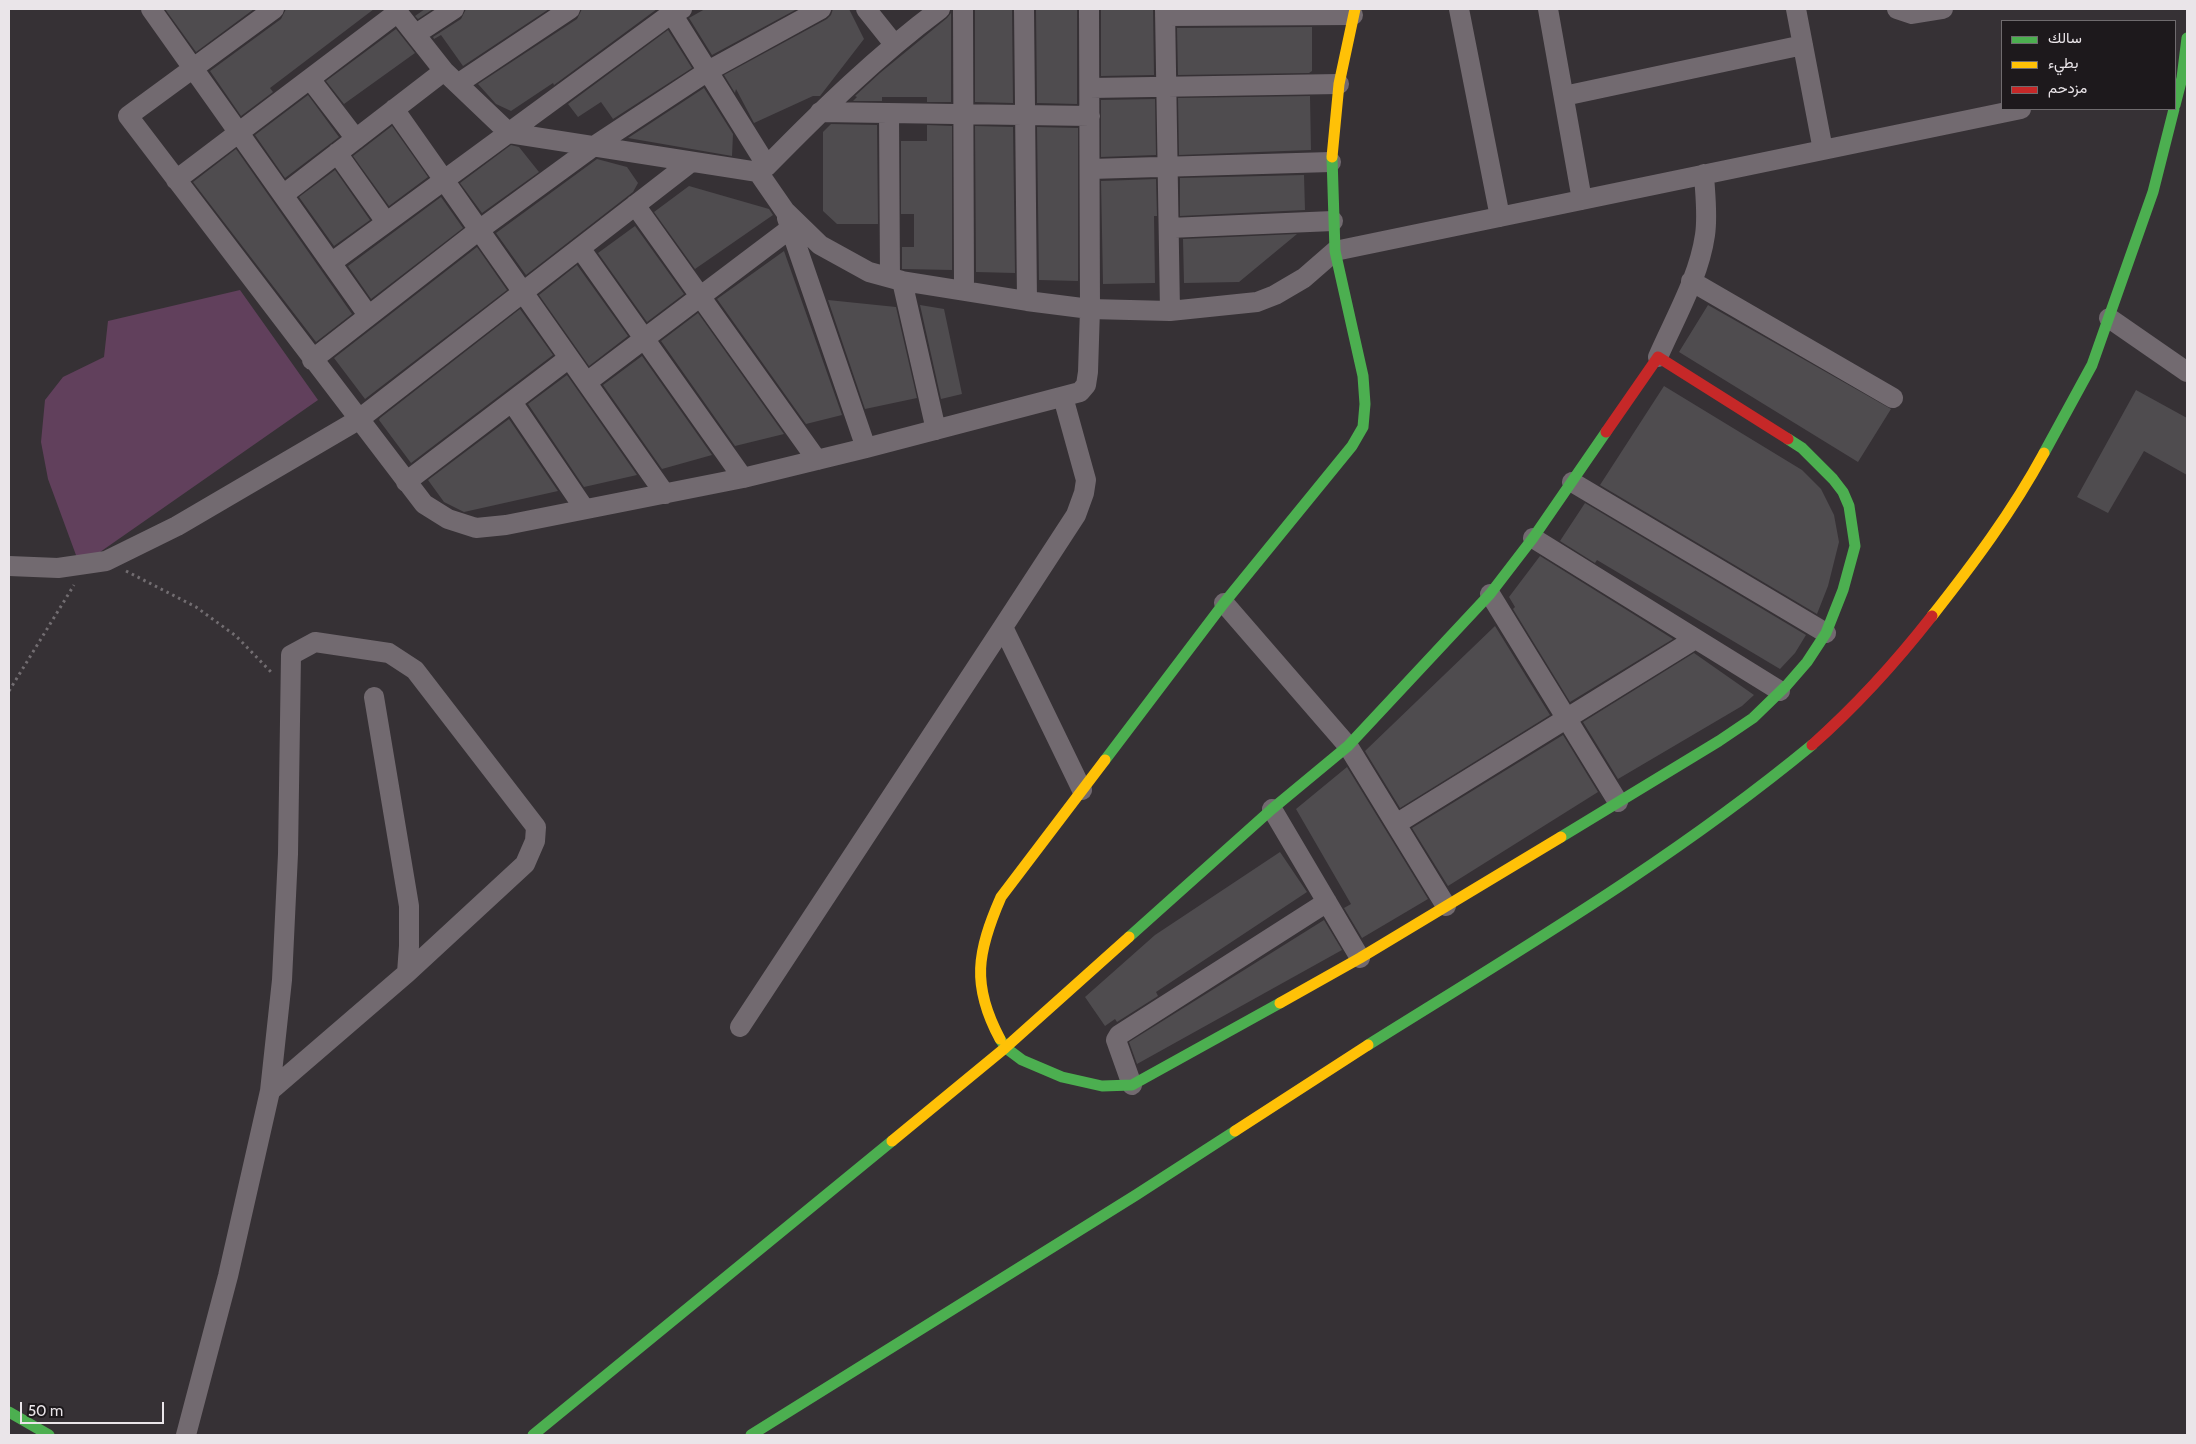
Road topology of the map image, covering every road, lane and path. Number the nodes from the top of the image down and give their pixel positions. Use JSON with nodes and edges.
{"nodes":[{"id":1,"x":151,"y":9,"type":"edge"},
{"id":2,"x":274,"y":9,"type":"edge"},
{"id":3,"x":454,"y":9,"type":"edge"},
{"id":4,"x":570,"y":9,"type":"edge"},
{"id":5,"x":821,"y":9,"type":"edge"},
{"id":6,"x":866,"y":9,"type":"edge"},
{"id":7,"x":940,"y":9,"type":"edge"},
{"id":8,"x":963,"y":9,"type":"edge"},
{"id":9,"x":1024,"y":9,"type":"edge"},
{"id":10,"x":1090,"y":9,"type":"edge"},
{"id":11,"x":1459,"y":9,"type":"edge"},
{"id":12,"x":1548,"y":9,"type":"edge"},
{"id":13,"x":1796,"y":9,"type":"edge"},
{"id":14,"x":1897,"y":9,"type":"edge"},
{"id":15,"x":1943,"y":9,"type":"edge"},
{"id":16,"x":397,"y":10,"type":"edge"},
{"id":17,"x":674,"y":10,"type":"edge"},
{"id":18,"x":1354,"y":12,"type":"edge"},
{"id":19,"x":1165,"y":13,"type":"edge"},
{"id":20,"x":913,"y":18,"type":"edge"},
{"id":21,"x":416,"y":34,"type":"junction"},
{"id":22,"x":2187,"y":38,"type":"edge"},
{"id":23,"x":894,"y":44,"type":"junction"},
{"id":24,"x":1803,"y":45,"type":"junction"},
{"id":25,"x":193,"y":68,"type":"junction"},
{"id":26,"x":708,"y":71,"type":"junction"},
{"id":27,"x":451,"y":77,"type":"junction"},
{"id":28,"x":2178,"y":78,"type":"edge"},
{"id":29,"x":310,"y":79,"type":"junction"},
{"id":30,"x":1339,"y":84,"type":"junction"},
{"id":31,"x":1166,"y":87,"type":"junction"},
{"id":32,"x":1090,"y":88,"type":"junction"},
{"id":33,"x":2176,"y":92,"type":"edge"},
{"id":34,"x":1564,"y":96,"type":"junction"},
{"id":35,"x":394,"y":110,"type":"junction"},
{"id":36,"x":2015,"y":110,"type":"edge"},
{"id":37,"x":2173,"y":110,"type":"edge"},
{"id":38,"x":820,"y":112,"type":"junction"},
{"id":39,"x":889,"y":113,"type":"junction"},
{"id":40,"x":964,"y":114,"type":"junction"},
{"id":41,"x":1025,"y":115,"type":"junction"},
{"id":42,"x":1090,"y":116,"type":"junction"},
{"id":43,"x":239,"y":133,"type":"junction"},
{"id":44,"x":509,"y":133,"type":"junction"},
{"id":45,"x":356,"y":139,"type":"junction"},
{"id":46,"x":594,"y":146,"type":"junction"},
{"id":47,"x":1823,"y":150,"type":"junction"},
{"id":48,"x":337,"y":153,"type":"junction"},
{"id":49,"x":691,"y":162,"type":"junction"},
{"id":50,"x":1330,"y":162,"type":"junction"},
{"id":51,"x":1168,"y":166,"type":"junction"},
{"id":52,"x":762,"y":169,"type":"junction"},
{"id":53,"x":1090,"y":169,"type":"junction"},
{"id":54,"x":1704,"y":174,"type":"junction"},
{"id":55,"x":176,"y":180,"type":"junction"},
{"id":56,"x":444,"y":180,"type":"junction"},
{"id":57,"x":283,"y":195,"type":"junction"},
{"id":58,"x":1582,"y":200,"type":"junction"},
{"id":59,"x":635,"y":205,"type":"junction"},
{"id":60,"x":1500,"y":217,"type":"junction"},
{"id":61,"x":788,"y":220,"type":"junction"},
{"id":62,"x":1333,"y":221,"type":"junction"},
{"id":63,"x":386,"y":222,"type":"junction"},
{"id":64,"x":1169,"y":228,"type":"junction"},
{"id":65,"x":479,"y":230,"type":"junction"},
{"id":66,"x":580,"y":248,"type":"junction"},
{"id":67,"x":1335,"y":252,"type":"junction"},
{"id":68,"x":331,"y":263,"type":"junction"},
{"id":69,"x":896,"y":280,"type":"junction"},
{"id":70,"x":1691,"y":281,"type":"junction"},
{"id":71,"x":964,"y":291,"type":"junction"},
{"id":72,"x":523,"y":292,"type":"junction"},
{"id":73,"x":700,"y":296,"type":"junction"},
{"id":74,"x":1027,"y":301,"type":"junction"},
{"id":75,"x":1090,"y":309,"type":"junction"},
{"id":76,"x":1170,"y":310,"type":"junction"},
{"id":77,"x":368,"y":315,"type":"junction"},
{"id":78,"x":2109,"y":318,"type":"junction"},
{"id":79,"x":644,"y":339,"type":"junction"},
{"id":80,"x":1658,"y":357,"type":"junction"},
{"id":81,"x":569,"y":358,"type":"junction"},
{"id":82,"x":312,"y":360,"type":"junction"},
{"id":83,"x":2187,"y":372,"type":"edge"},
{"id":84,"x":587,"y":382,"type":"junction"},
{"id":85,"x":1063,"y":397,"type":"junction"},
{"id":86,"x":1893,"y":398,"type":"dead end"},
{"id":87,"x":512,"y":402,"type":"junction"},
{"id":88,"x":358,"y":420,"type":"junction"},
{"id":89,"x":936,"y":430,"type":"junction"},
{"id":90,"x":866,"y":448,"type":"junction"},
{"id":91,"x":818,"y":460,"type":"junction"},
{"id":92,"x":743,"y":478,"type":"junction"},
{"id":93,"x":406,"y":482,"type":"junction"},
{"id":94,"x":1572,"y":482,"type":"junction"},
{"id":95,"x":665,"y":494,"type":"junction"},
{"id":96,"x":584,"y":508,"type":"junction"},
{"id":97,"x":1533,"y":538,"type":"junction"},
{"id":98,"x":97,"y":562,"type":"junction"},
{"id":99,"x":9,"y":566,"type":"edge"},
{"id":100,"x":1490,"y":594,"type":"junction"},
{"id":101,"x":1224,"y":603,"type":"junction"},
{"id":102,"x":1003,"y":627,"type":"junction"},
{"id":103,"x":1826,"y":633,"type":"junction"},
{"id":104,"x":1695,"y":639,"type":"junction"},
{"id":105,"x":9,"y":691,"type":"edge"},
{"id":106,"x":290,"y":691,"type":"junction"},
{"id":107,"x":1780,"y":691,"type":"junction"},
{"id":108,"x":374,"y":697,"type":"dead end"},
{"id":109,"x":1567,"y":719,"type":"junction"},
{"id":110,"x":1348,"y":746,"type":"junction"},
{"id":111,"x":1082,"y":790,"type":"junction"},
{"id":112,"x":1618,"y":802,"type":"junction"},
{"id":113,"x":1272,"y":809,"type":"junction"},
{"id":114,"x":1396,"y":824,"type":"junction"},
{"id":115,"x":1327,"y":902,"type":"junction"},
{"id":116,"x":1446,"y":906,"type":"junction"},
{"id":117,"x":1360,"y":958,"type":"junction"},
{"id":118,"x":407,"y":973,"type":"junction"},
{"id":119,"x":740,"y":1027,"type":"dead end"},
{"id":120,"x":1005,"y":1048,"type":"junction"},
{"id":121,"x":1132,"y":1084,"type":"junction"},
{"id":122,"x":270,"y":1091,"type":"junction"},
{"id":123,"x":9,"y":1412,"type":"edge"},
{"id":124,"x":48,"y":1435,"type":"edge"},
{"id":125,"x":186,"y":1435,"type":"edge"},
{"id":126,"x":533,"y":1435,"type":"edge"},
{"id":127,"x":751,"y":1435,"type":"edge"}],
"edges":[{"from":1,"to":25,"type":"street"},
{"from":2,"to":25,"type":"street"},
{"from":3,"to":21,"type":"street"},
{"from":4,"to":27,"type":"street"},
{"from":5,"to":26,"type":"street"},
{"from":6,"to":23,"type":"street"},
{"from":7,"to":20,"type":"street"},
{"from":8,"to":40,"type":"street"},
{"from":9,"to":41,"type":"street"},
{"from":10,"to":32,"type":"street"},
{"from":11,"to":60,"type":"street"},
{"from":12,"to":34,"type":"street"},
{"from":13,"to":24,"type":"street"},
{"from":14,"to":15,"type":"street"},
{"from":16,"to":21,"type":"street"},
{"from":16,"to":29,"type":"street"},
{"from":17,"to":26,"type":"street"},
{"from":17,"to":44,"type":"street"},
{"from":18,"to":19,"type":"street"},
{"from":18,"to":30,"type":"street"},
{"from":19,"to":31,"type":"street"},
{"from":20,"to":23,"type":"street"},
{"from":21,"to":27,"type":"street"},
{"from":22,"to":28,"type":"street"},
{"from":23,"to":38,"type":"street"},
{"from":24,"to":34,"type":"street"},
{"from":24,"to":47,"type":"street"},
{"from":25,"to":43,"type":"street"},
{"from":25,"to":55,"type":"street"},
{"from":26,"to":46,"type":"street"},
{"from":26,"to":52,"type":"street"},
{"from":27,"to":35,"type":"street"},
{"from":27,"to":44,"type":"street"},
{"from":28,"to":33,"type":"street"},
{"from":29,"to":43,"type":"street"},
{"from":29,"to":45,"type":"street"},
{"from":30,"to":31,"type":"street"},
{"from":30,"to":50,"type":"street"},
{"from":31,"to":32,"type":"street"},
{"from":31,"to":51,"type":"street"},
{"from":32,"to":42,"type":"street"},
{"from":34,"to":58,"type":"street"},
{"from":35,"to":45,"type":"street"},
{"from":35,"to":56,"type":"street"},
{"from":36,"to":47,"type":"street"},
{"from":37,"to":78,"type":"street"},
{"from":38,"to":39,"type":"street"},
{"from":38,"to":52,"type":"street"},
{"from":39,"to":40,"type":"street"},
{"from":39,"to":69,"type":"street"},
{"from":40,"to":41,"type":"street"},
{"from":40,"to":71,"type":"street"},
{"from":41,"to":42,"type":"street"},
{"from":41,"to":74,"type":"street"},
{"from":42,"to":53,"type":"street"},
{"from":43,"to":55,"type":"street"},
{"from":43,"to":57,"type":"street"},
{"from":44,"to":46,"type":"street"},
{"from":44,"to":56,"type":"street"},
{"from":45,"to":48,"type":"street"},
{"from":46,"to":49,"type":"street"},
{"from":46,"to":65,"type":"street"},
{"from":47,"to":54,"type":"street"},
{"from":48,"to":57,"type":"street"},
{"from":48,"to":63,"type":"street"},
{"from":49,"to":52,"type":"street"},
{"from":49,"to":59,"type":"street"},
{"from":50,"to":51,"type":"street"},
{"from":50,"to":62,"type":"street"},
{"from":51,"to":53,"type":"street"},
{"from":51,"to":64,"type":"street"},
{"from":52,"to":61,"type":"street"},
{"from":53,"to":75,"type":"street"},
{"from":54,"to":58,"type":"street"},
{"from":54,"to":70,"type":"street"},
{"from":55,"to":82,"type":"street"},
{"from":56,"to":63,"type":"street"},
{"from":56,"to":65,"type":"street"},
{"from":57,"to":68,"type":"street"},
{"from":58,"to":60,"type":"street"},
{"from":59,"to":66,"type":"street"},
{"from":59,"to":73,"type":"street"},
{"from":60,"to":67,"type":"street"},
{"from":61,"to":69,"type":"street"},
{"from":61,"to":73,"type":"street"},
{"from":61,"to":90,"type":"street"},
{"from":62,"to":64,"type":"street"},
{"from":62,"to":67,"type":"street"},
{"from":63,"to":68,"type":"street"},
{"from":64,"to":76,"type":"street"},
{"from":65,"to":72,"type":"street"},
{"from":65,"to":77,"type":"street"},
{"from":66,"to":72,"type":"street"},
{"from":66,"to":79,"type":"street"},
{"from":67,"to":76,"type":"street"},
{"from":67,"to":101,"type":"street"},
{"from":68,"to":77,"type":"street"},
{"from":69,"to":71,"type":"street"},
{"from":69,"to":89,"type":"street"},
{"from":70,"to":80,"type":"street"},
{"from":70,"to":86,"type":"street"},
{"from":71,"to":74,"type":"street"},
{"from":72,"to":81,"type":"street"},
{"from":72,"to":88,"type":"street"},
{"from":73,"to":79,"type":"street"},
{"from":73,"to":91,"type":"street"},
{"from":74,"to":75,"type":"street"},
{"from":75,"to":76,"type":"street"},
{"from":75,"to":85,"type":"street"},
{"from":77,"to":82,"type":"street"},
{"from":78,"to":83,"type":"street"},
{"from":78,"to":127,"type":"street"},
{"from":79,"to":84,"type":"street"},
{"from":79,"to":92,"type":"street"},
{"from":80,"to":94,"type":"street"},
{"from":80,"to":103,"type":"street"},
{"from":81,"to":84,"type":"street"},
{"from":81,"to":87,"type":"street"},
{"from":82,"to":88,"type":"street"},
{"from":84,"to":95,"type":"street"},
{"from":85,"to":89,"type":"street"},
{"from":85,"to":102,"type":"street"},
{"from":87,"to":93,"type":"street"},
{"from":87,"to":96,"type":"street"},
{"from":88,"to":93,"type":"street"},
{"from":88,"to":98,"type":"street"},
{"from":89,"to":90,"type":"street"},
{"from":90,"to":91,"type":"street"},
{"from":91,"to":92,"type":"street"},
{"from":92,"to":95,"type":"street"},
{"from":93,"to":96,"type":"street"},
{"from":94,"to":97,"type":"street"},
{"from":94,"to":103,"type":"street"},
{"from":95,"to":96,"type":"street"},
{"from":97,"to":100,"type":"street"},
{"from":97,"to":104,"type":"street"},
{"from":98,"to":99,"type":"street"},
{"from":98,"to":105,"type":"path"},
{"from":98,"to":106,"type":"path"},
{"from":100,"to":109,"type":"street"},
{"from":100,"to":110,"type":"street"},
{"from":101,"to":110,"type":"street"},
{"from":101,"to":111,"type":"street"},
{"from":102,"to":111,"type":"street"},
{"from":102,"to":119,"type":"street"},
{"from":103,"to":107,"type":"street"},
{"from":104,"to":107,"type":"street"},
{"from":104,"to":109,"type":"street"},
{"from":106,"to":118,"type":"street"},
{"from":106,"to":122,"type":"street"},
{"from":107,"to":112,"type":"street"},
{"from":108,"to":118,"type":"street"},
{"from":109,"to":112,"type":"street"},
{"from":109,"to":114,"type":"street"},
{"from":110,"to":113,"type":"street"},
{"from":110,"to":114,"type":"street"},
{"from":111,"to":120,"type":"street"},
{"from":112,"to":116,"type":"street"},
{"from":113,"to":115,"type":"street"},
{"from":113,"to":120,"type":"street"},
{"from":114,"to":116,"type":"street"},
{"from":115,"to":117,"type":"street"},
{"from":115,"to":121,"type":"street"},
{"from":116,"to":117,"type":"street"},
{"from":117,"to":121,"type":"street"},
{"from":118,"to":122,"type":"street"},
{"from":120,"to":121,"type":"street"},
{"from":120,"to":126,"type":"street"},
{"from":122,"to":125,"type":"street"},
{"from":123,"to":124,"type":"street"}]}
